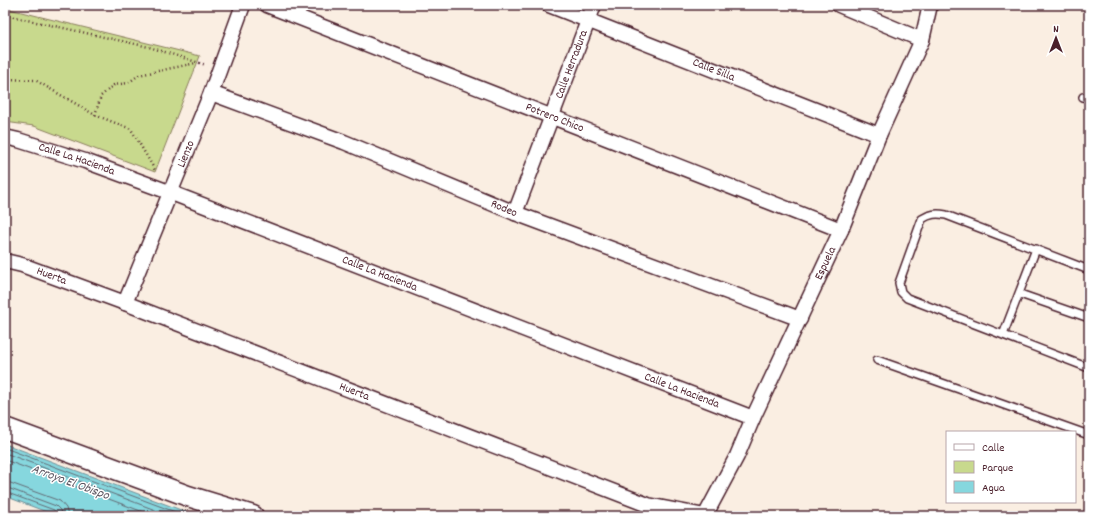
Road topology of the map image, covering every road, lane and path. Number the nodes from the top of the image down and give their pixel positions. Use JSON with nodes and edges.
{"nodes":[{"id":1,"x":243,"y":5,"type":"edge"},
{"id":2,"x":267,"y":5,"type":"edge"},
{"id":3,"x":549,"y":5,"type":"edge"},
{"id":4,"x":594,"y":5,"type":"edge"},
{"id":5,"x":838,"y":5,"type":"edge"},
{"id":6,"x":930,"y":5,"type":"edge"},
{"id":7,"x":5,"y":15,"type":"edge"},
{"id":8,"x":587,"y":20,"type":"junction"},
{"id":9,"x":922,"y":40,"type":"junction"},
{"id":10,"x":196,"y":63,"type":"junction"},
{"id":11,"x":220,"y":69,"type":"junction"},
{"id":12,"x":5,"y":79,"type":"edge"},
{"id":13,"x":211,"y":93,"type":"junction"},
{"id":14,"x":551,"y":115,"type":"junction"},
{"id":15,"x":95,"y":116,"type":"junction"},
{"id":16,"x":879,"y":136,"type":"junction"},
{"id":17,"x":5,"y":137,"type":"edge"},
{"id":18,"x":169,"y":192,"type":"junction"},
{"id":19,"x":515,"y":213,"type":"junction"},
{"id":20,"x":841,"y":230,"type":"junction"},
{"id":21,"x":1036,"y":249,"type":"junction"},
{"id":22,"x":5,"y":261,"type":"edge"},
{"id":23,"x":1089,"y":270,"type":"edge"},
{"id":24,"x":1020,"y":294,"type":"junction"},
{"id":25,"x":125,"y":303,"type":"junction"},
{"id":26,"x":1089,"y":318,"type":"edge"},
{"id":27,"x":800,"y":319,"type":"junction"},
{"id":28,"x":1004,"y":335,"type":"junction"},
{"id":29,"x":877,"y":360,"type":"dead end"},
{"id":30,"x":1089,"y":368,"type":"edge"},
{"id":31,"x":752,"y":418,"type":"junction"},
{"id":32,"x":5,"y":428,"type":"edge"},
{"id":33,"x":1089,"y":435,"type":"edge"},
{"id":34,"x":253,"y":516,"type":"edge"},
{"id":35,"x":705,"y":516,"type":"edge"}],
"edges":[{"from":1,"to":11,"type":"street","name":"Lienzo"},
{"from":2,"to":14,"type":"street","name":"Potrero Chico"},
{"from":3,"to":8,"type":"street","name":"Calle Silla"},
{"from":4,"to":8,"type":"street","name":"Calle Herradura"},
{"from":5,"to":9,"type":"street"},
{"from":6,"to":9,"type":"street","name":"Espuela"},
{"from":7,"to":10,"type":"path"},
{"from":8,"to":14,"type":"street","name":"Calle Herradura"},
{"from":8,"to":16,"type":"street","name":"Calle Silla"},
{"from":9,"to":16,"type":"street","name":"Espuela"},
{"from":10,"to":11,"type":"path"},
{"from":10,"to":15,"type":"path"},
{"from":11,"to":13,"type":"street","name":"Lienzo"},
{"from":12,"to":15,"type":"path"},
{"from":13,"to":18,"type":"street","name":"Lienzo"},
{"from":13,"to":19,"type":"street","name":"Rodeo"},
{"from":14,"to":19,"type":"street","name":"Calle Herradura"},
{"from":14,"to":20,"type":"street","name":"Potrero Chico"},
{"from":15,"to":18,"type":"path"},
{"from":16,"to":20,"type":"street","name":"Espuela"},
{"from":17,"to":18,"type":"street","name":"Calle La Hacienda"},
{"from":18,"to":25,"type":"street","name":"Lienzo"},
{"from":18,"to":31,"type":"street","name":"Calle La Hacienda"},
{"from":19,"to":27,"type":"street","name":"Rodeo"},
{"from":20,"to":27,"type":"street","name":"Espuela"},
{"from":21,"to":23,"type":"lane"},
{"from":21,"to":24,"type":"lane"},
{"from":21,"to":28,"type":"lane"},
{"from":22,"to":25,"type":"street","name":"Huerta"},
{"from":24,"to":26,"type":"lane"},
{"from":24,"to":28,"type":"lane"},
{"from":25,"to":35,"type":"street","name":"Huerta"},
{"from":27,"to":31,"type":"street","name":"Espuela"},
{"from":28,"to":30,"type":"lane"},
{"from":29,"to":33,"type":"lane"},
{"from":31,"to":35,"type":"street","name":"Espuela"},
{"from":32,"to":34,"type":"street"}]}
